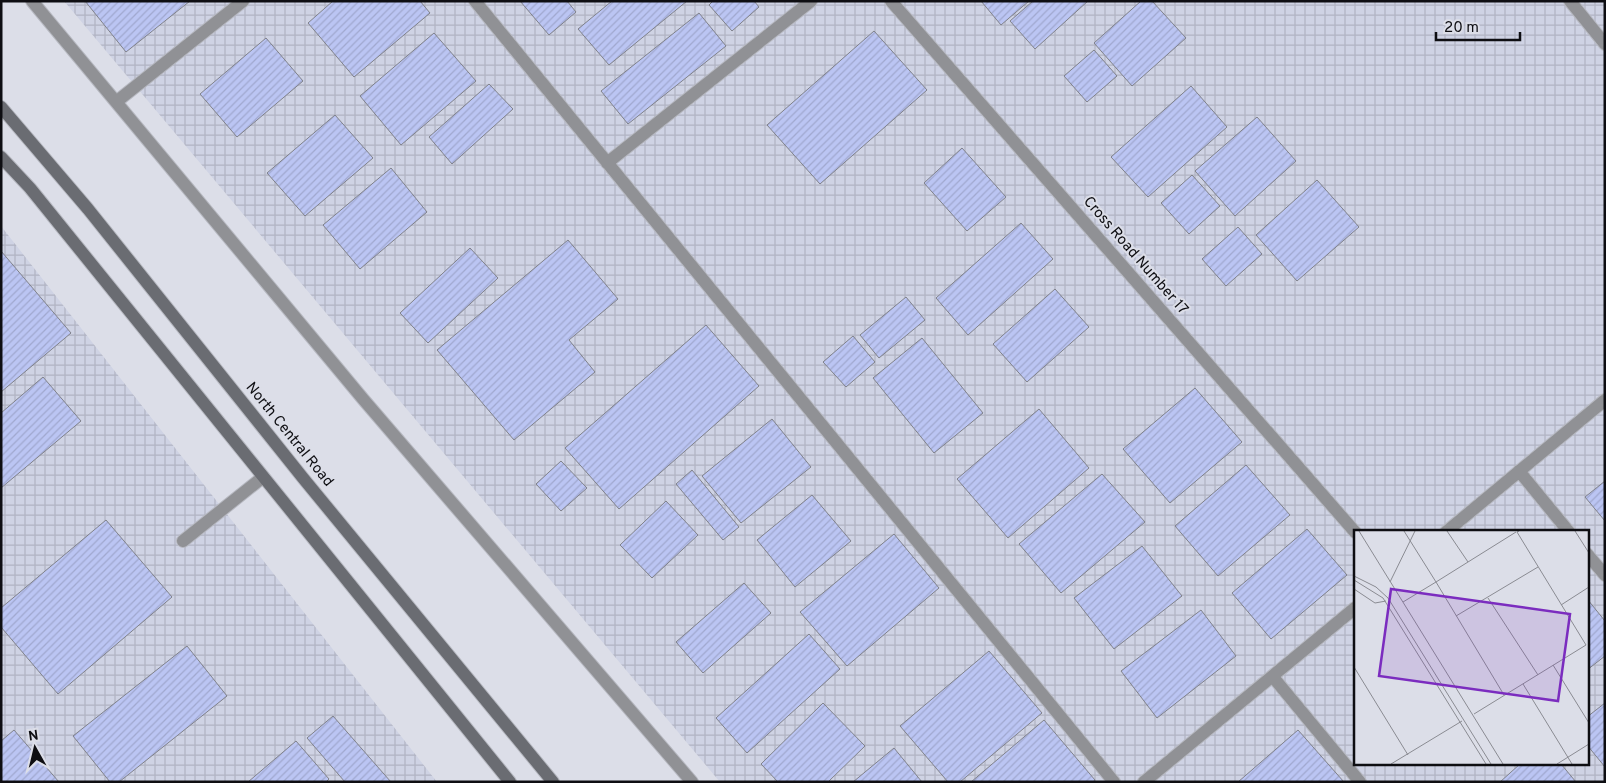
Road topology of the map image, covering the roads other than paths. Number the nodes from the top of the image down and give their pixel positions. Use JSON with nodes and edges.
{"nodes":[{"id":1,"x":32,"y":1,"type":"edge"},
{"id":2,"x":243,"y":1,"type":"edge"},
{"id":3,"x":475,"y":1,"type":"edge"},
{"id":4,"x":811,"y":1,"type":"edge"},
{"id":5,"x":891,"y":1,"type":"edge"},
{"id":6,"x":1570,"y":1,"type":"edge"},
{"id":7,"x":1605,"y":44,"type":"edge"},
{"id":8,"x":116,"y":102,"type":"junction"},
{"id":9,"x":1,"y":107,"type":"edge"},
{"id":10,"x":1,"y":157,"type":"edge"},
{"id":11,"x":607,"y":163,"type":"junction"},
{"id":12,"x":1605,"y":400,"type":"edge"},
{"id":13,"x":1519,"y":471,"type":"junction"},
{"id":14,"x":263,"y":477,"type":"junction"},
{"id":15,"x":1448,"y":530,"type":"edge"},
{"id":16,"x":1567,"y":530,"type":"edge"},
{"id":17,"x":1354,"y":531,"type":"edge"},
{"id":18,"x":183,"y":541,"type":"dead end"},
{"id":19,"x":1588,"y":555,"type":"edge"},
{"id":20,"x":1605,"y":575,"type":"edge"},
{"id":21,"x":1354,"y":609,"type":"edge"},
{"id":22,"x":1273,"y":677,"type":"junction"},
{"id":23,"x":510,"y":782,"type":"edge"},
{"id":24,"x":553,"y":782,"type":"edge"},
{"id":25,"x":692,"y":782,"type":"edge"},
{"id":26,"x":1114,"y":782,"type":"edge"},
{"id":27,"x":1144,"y":782,"type":"edge"},
{"id":28,"x":1360,"y":782,"type":"edge"}],
"edges":[{"from":1,"to":8,"type":"street"},
{"from":2,"to":8,"type":"street"},
{"from":3,"to":11,"type":"street"},
{"from":4,"to":11,"type":"street"},
{"from":5,"to":17,"type":"street","name":"Cross Road Number 17"},
{"from":6,"to":7,"type":"street"},
{"from":8,"to":25,"type":"street"},
{"from":9,"to":24,"type":"main road","name":"North Central Road"},
{"from":10,"to":14,"type":"main road"},
{"from":11,"to":26,"type":"street"},
{"from":12,"to":13,"type":"street"},
{"from":13,"to":15,"type":"street"},
{"from":13,"to":16,"type":"street"},
{"from":14,"to":18,"type":"street"},
{"from":14,"to":23,"type":"main road"},
{"from":19,"to":20,"type":"street"},
{"from":21,"to":22,"type":"street"},
{"from":22,"to":27,"type":"street"},
{"from":22,"to":28,"type":"street"}]}
